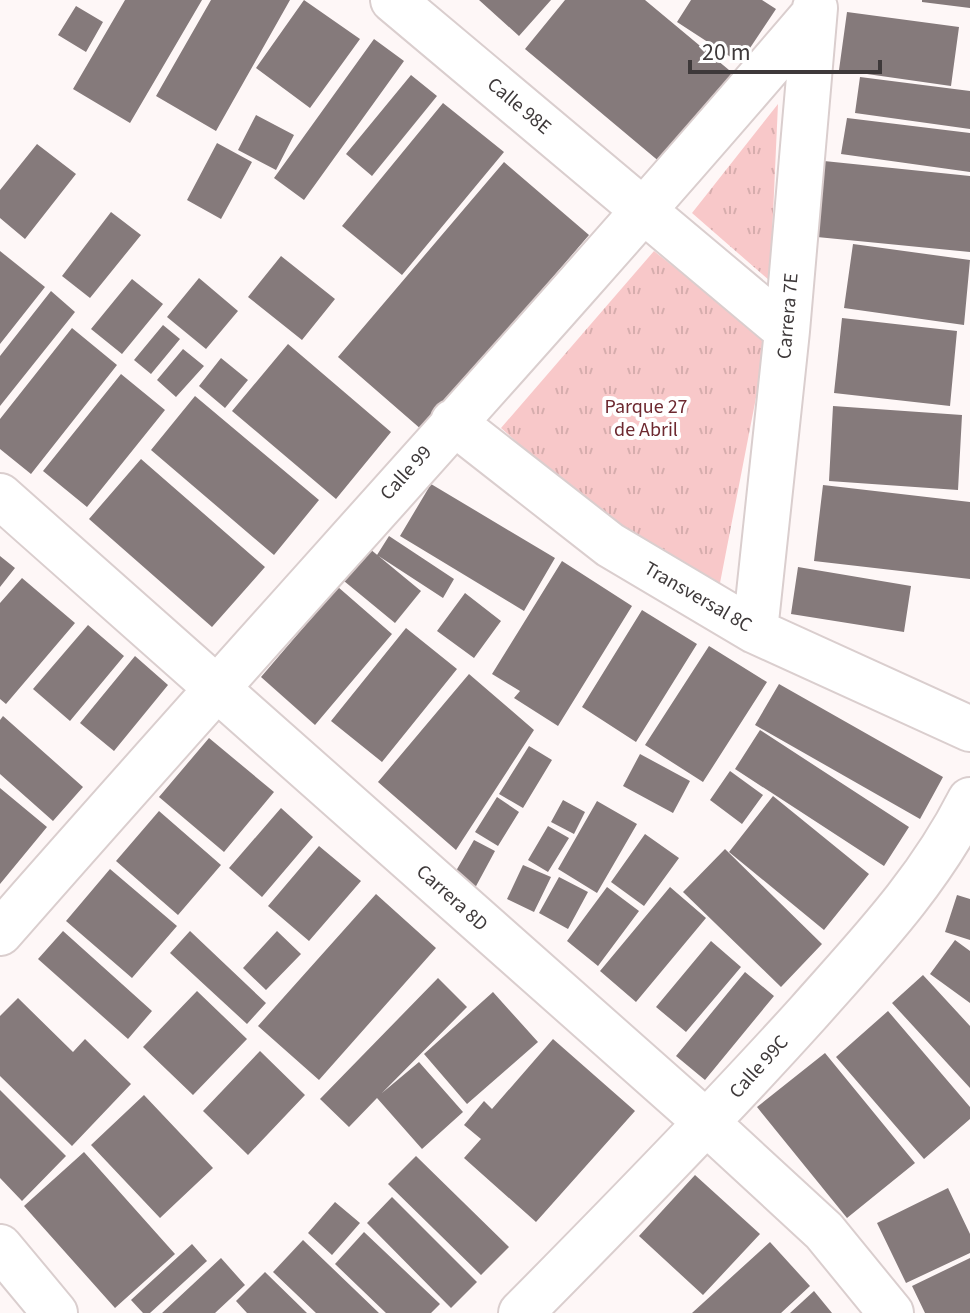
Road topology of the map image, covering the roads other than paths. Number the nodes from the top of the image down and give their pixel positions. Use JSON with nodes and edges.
{"nodes":[{"id":1,"x":393,"y":0,"type":"edge"},
{"id":2,"x":815,"y":7,"type":"edge"},
{"id":3,"x":645,"y":211,"type":"junction"},
{"id":4,"x":787,"y":331,"type":"junction"},
{"id":5,"x":453,"y":422,"type":"junction"},
{"id":6,"x":0,"y":496,"type":"edge"},
{"id":7,"x":755,"y":631,"type":"junction"},
{"id":8,"x":215,"y":688,"type":"junction"},
{"id":9,"x":970,"y":729,"type":"edge"},
{"id":10,"x":970,"y":800,"type":"edge"},
{"id":11,"x":0,"y":933,"type":"edge"},
{"id":12,"x":708,"y":1124,"type":"junction"},
{"id":13,"x":0,"y":1247,"type":"edge"},
{"id":14,"x":55,"y":1313,"type":"edge"},
{"id":15,"x":521,"y":1313,"type":"edge"},
{"id":16,"x":891,"y":1313,"type":"edge"}],
"edges":[{"from":1,"to":3,"type":"street","name":"Calle 98E"},
{"from":2,"to":3,"type":"street","name":"Calle 99"},
{"from":2,"to":4,"type":"street","name":"Carrera 7E"},
{"from":3,"to":4,"type":"street","name":"Calle 98E"},
{"from":3,"to":5,"type":"street","name":"Calle 99"},
{"from":4,"to":7,"type":"street","name":"Carrera 7E"},
{"from":5,"to":7,"type":"street","name":"Transversal 8C"},
{"from":5,"to":8,"type":"street","name":"Calle 99"},
{"from":6,"to":8,"type":"street","name":"Carrera 8D"},
{"from":7,"to":9,"type":"street","name":"Transversal 8C"},
{"from":8,"to":11,"type":"street","name":"Calle 99"},
{"from":8,"to":12,"type":"street","name":"Carrera 8D"},
{"from":10,"to":12,"type":"street","name":"Calle 99C"},
{"from":12,"to":15,"type":"street","name":"Calle 99C"},
{"from":12,"to":16,"type":"street","name":"Carrera 8D"},
{"from":13,"to":14,"type":"street"}]}
